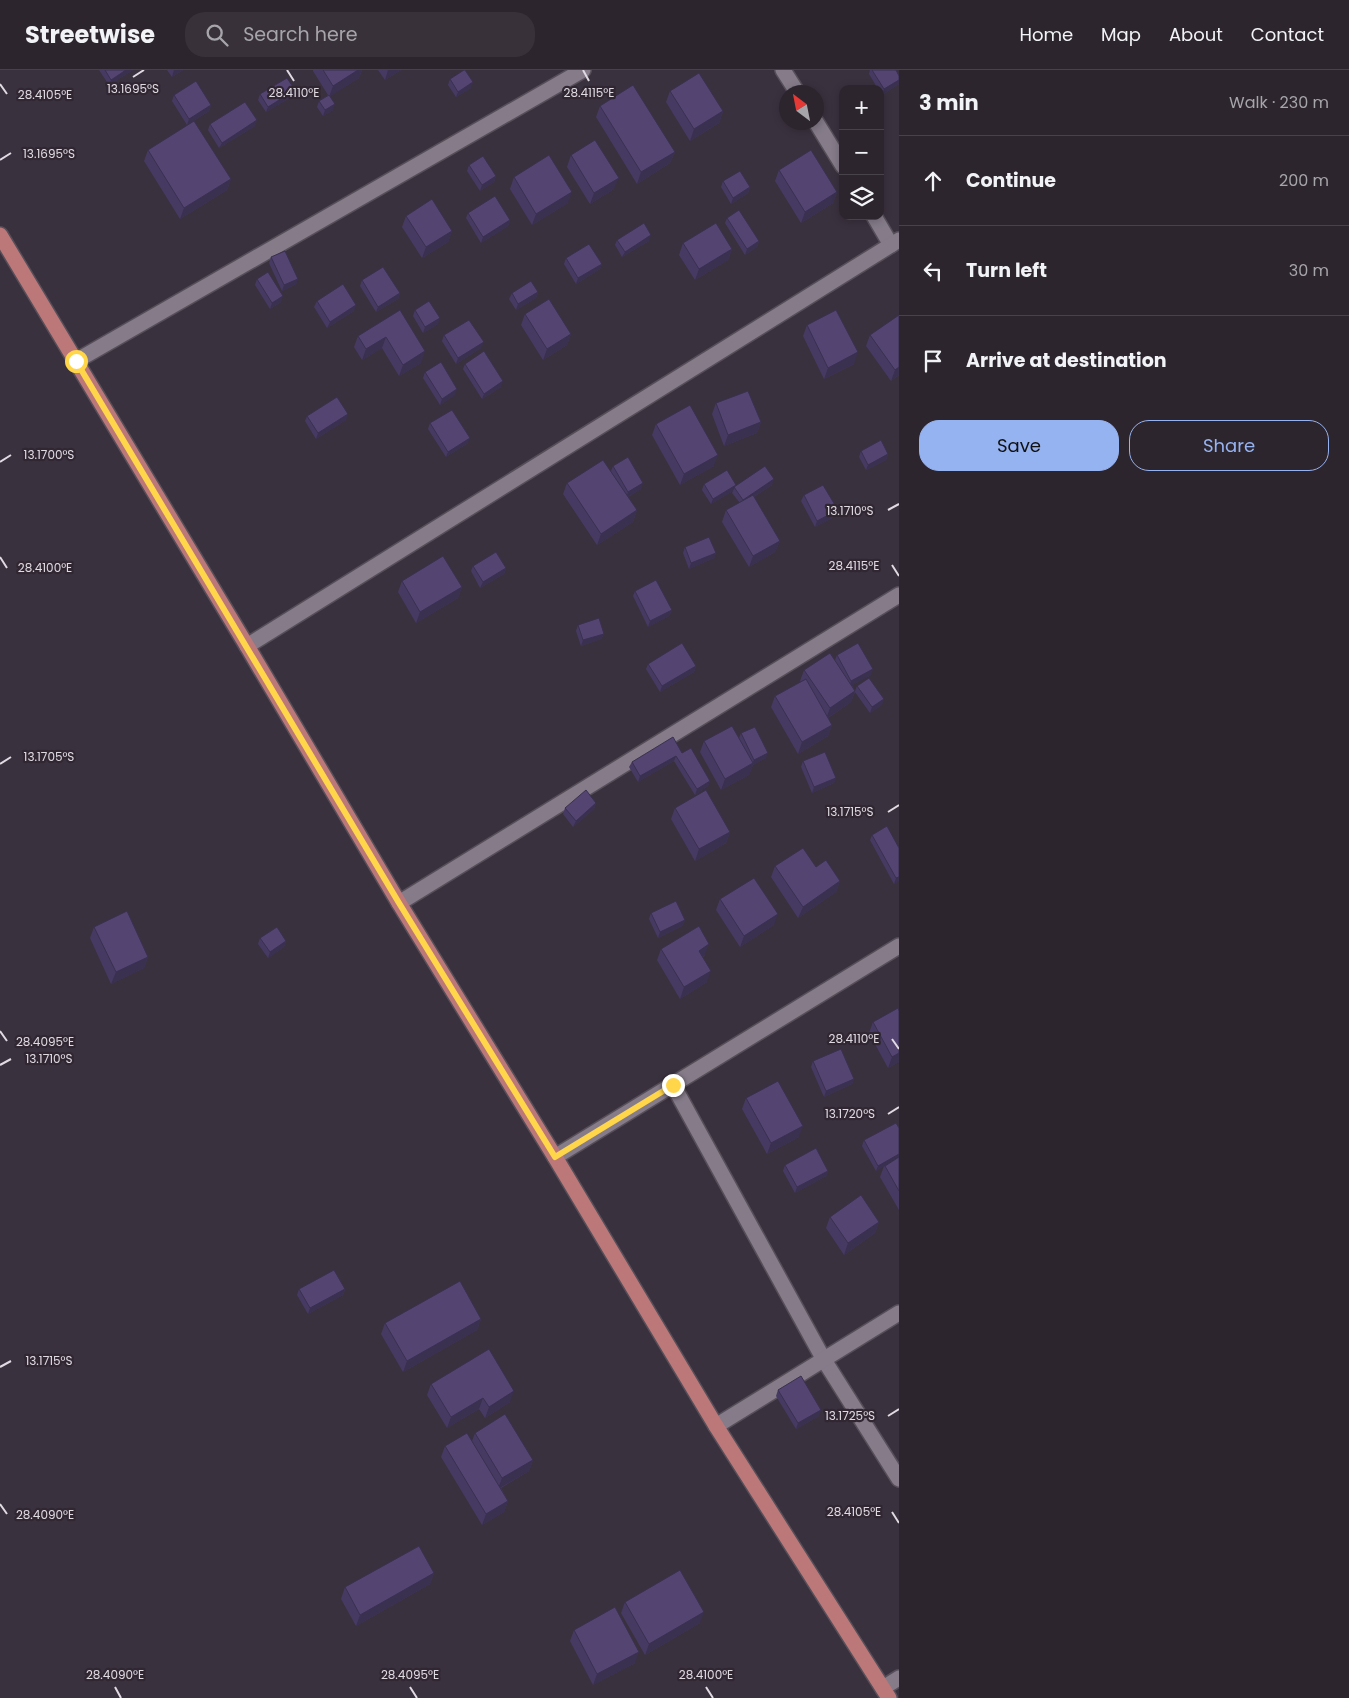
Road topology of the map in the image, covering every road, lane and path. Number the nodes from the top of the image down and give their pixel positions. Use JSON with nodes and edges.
{"nodes":[{"id":1,"x":583,"y":70,"type":"edge"},
{"id":2,"x":783,"y":70,"type":"edge"},
{"id":3,"x":793,"y":85,"type":"edge"},
{"id":4,"x":821,"y":130,"type":"edge"},
{"id":5,"x":839,"y":159,"type":"edge"},
{"id":6,"x":877,"y":220,"type":"edge"},
{"id":7,"x":0,"y":235,"type":"edge"},
{"id":8,"x":895,"y":242,"type":"edge"},
{"id":9,"x":76,"y":361,"type":"junction"},
{"id":10,"x":899,"y":595,"type":"edge"},
{"id":11,"x":247,"y":646,"type":"junction"},
{"id":12,"x":399,"y":903,"type":"junction"},
{"id":13,"x":899,"y":946,"type":"edge"},
{"id":14,"x":673,"y":1085,"type":"junction"},
{"id":15,"x":555,"y":1157,"type":"junction"},
{"id":16,"x":899,"y":1313,"type":"edge"},
{"id":17,"x":824,"y":1360,"type":"junction"},
{"id":18,"x":716,"y":1426,"type":"junction"},
{"id":19,"x":899,"y":1479,"type":"edge"},
{"id":20,"x":899,"y":1678,"type":"edge"},
{"id":21,"x":886,"y":1693,"type":"edge"}],
"edges":[{"from":1,"to":9,"type":"street"},
{"from":2,"to":3,"type":"street"},
{"from":4,"to":5,"type":"street"},
{"from":6,"to":8,"type":"street"},
{"from":7,"to":9,"type":"main road"},
{"from":8,"to":11,"type":"street"},
{"from":9,"to":11,"type":"main road"},
{"from":10,"to":12,"type":"street"},
{"from":11,"to":12,"type":"main road"},
{"from":12,"to":15,"type":"main road"},
{"from":13,"to":14,"type":"street"},
{"from":14,"to":15,"type":"street"},
{"from":14,"to":17,"type":"street"},
{"from":15,"to":18,"type":"main road"},
{"from":16,"to":17,"type":"street"},
{"from":17,"to":18,"type":"street"},
{"from":17,"to":19,"type":"street"},
{"from":18,"to":21,"type":"main road"},
{"from":20,"to":21,"type":"street"}]}
